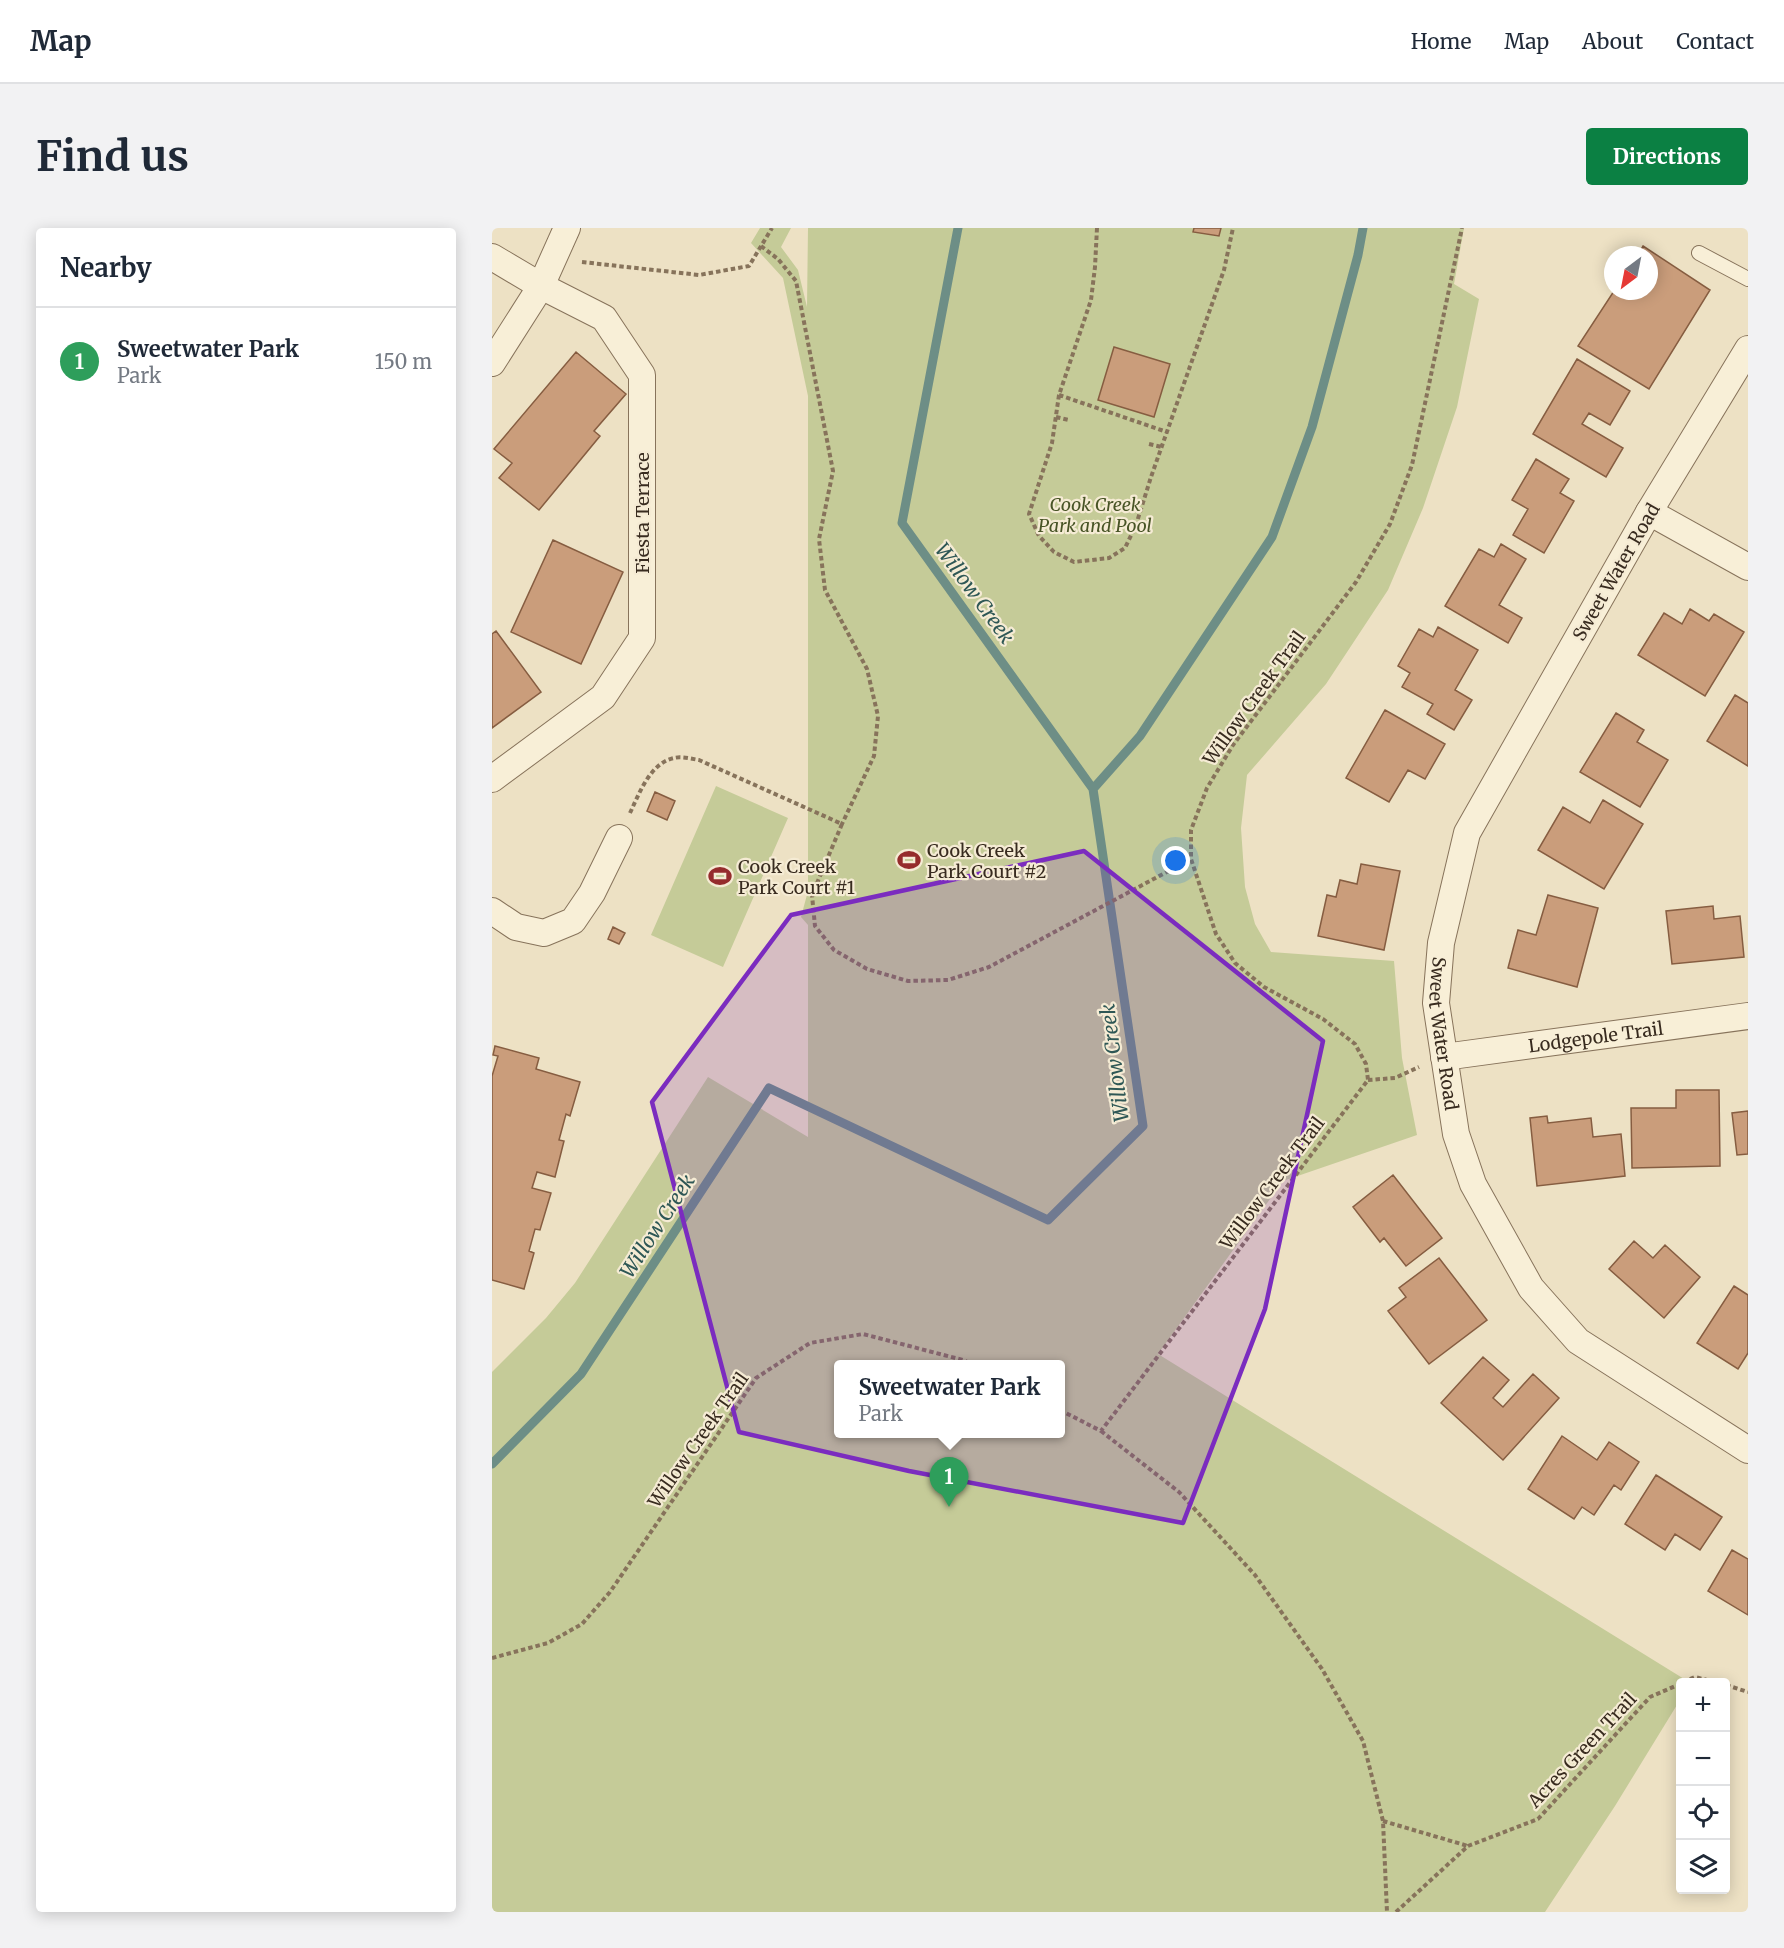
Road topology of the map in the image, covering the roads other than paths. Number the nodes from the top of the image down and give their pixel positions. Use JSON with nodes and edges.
{"nodes":[{"id":1,"x":567,"y":228,"type":"edge"},
{"id":2,"x":1700,"y":253,"type":"dead end"},
{"id":3,"x":492,"y":257,"type":"edge"},
{"id":4,"x":1748,"y":279,"type":"edge"},
{"id":5,"x":541,"y":286,"type":"junction"},
{"id":6,"x":1748,"y":349,"type":"edge"},
{"id":7,"x":492,"y":363,"type":"edge"},
{"id":8,"x":1649,"y":512,"type":"junction"},
{"id":9,"x":1748,"y":567,"type":"edge"},
{"id":10,"x":492,"y":779,"type":"edge"},
{"id":11,"x":618,"y":838,"type":"road end"},
{"id":12,"x":492,"y":911,"type":"edge"},
{"id":13,"x":1748,"y":1016,"type":"edge"},
{"id":14,"x":1444,"y":1057,"type":"junction"},
{"id":15,"x":1748,"y":1450,"type":"edge"}],
"edges":[{"from":1,"to":5,"type":"street"},
{"from":2,"to":4,"type":"lane"},
{"from":3,"to":5,"type":"street","name":"Fiesta Terrace"},
{"from":5,"to":7,"type":"street"},
{"from":5,"to":10,"type":"street","name":"Fiesta Terrace"},
{"from":6,"to":8,"type":"street","name":"Sweet Water Road"},
{"from":8,"to":9,"type":"street"},
{"from":8,"to":14,"type":"street","name":"Sweet Water Road"},
{"from":11,"to":12,"type":"street"},
{"from":13,"to":14,"type":"street","name":"Lodgepole Trail"},
{"from":14,"to":15,"type":"street","name":"Sweet Water Road"}]}
